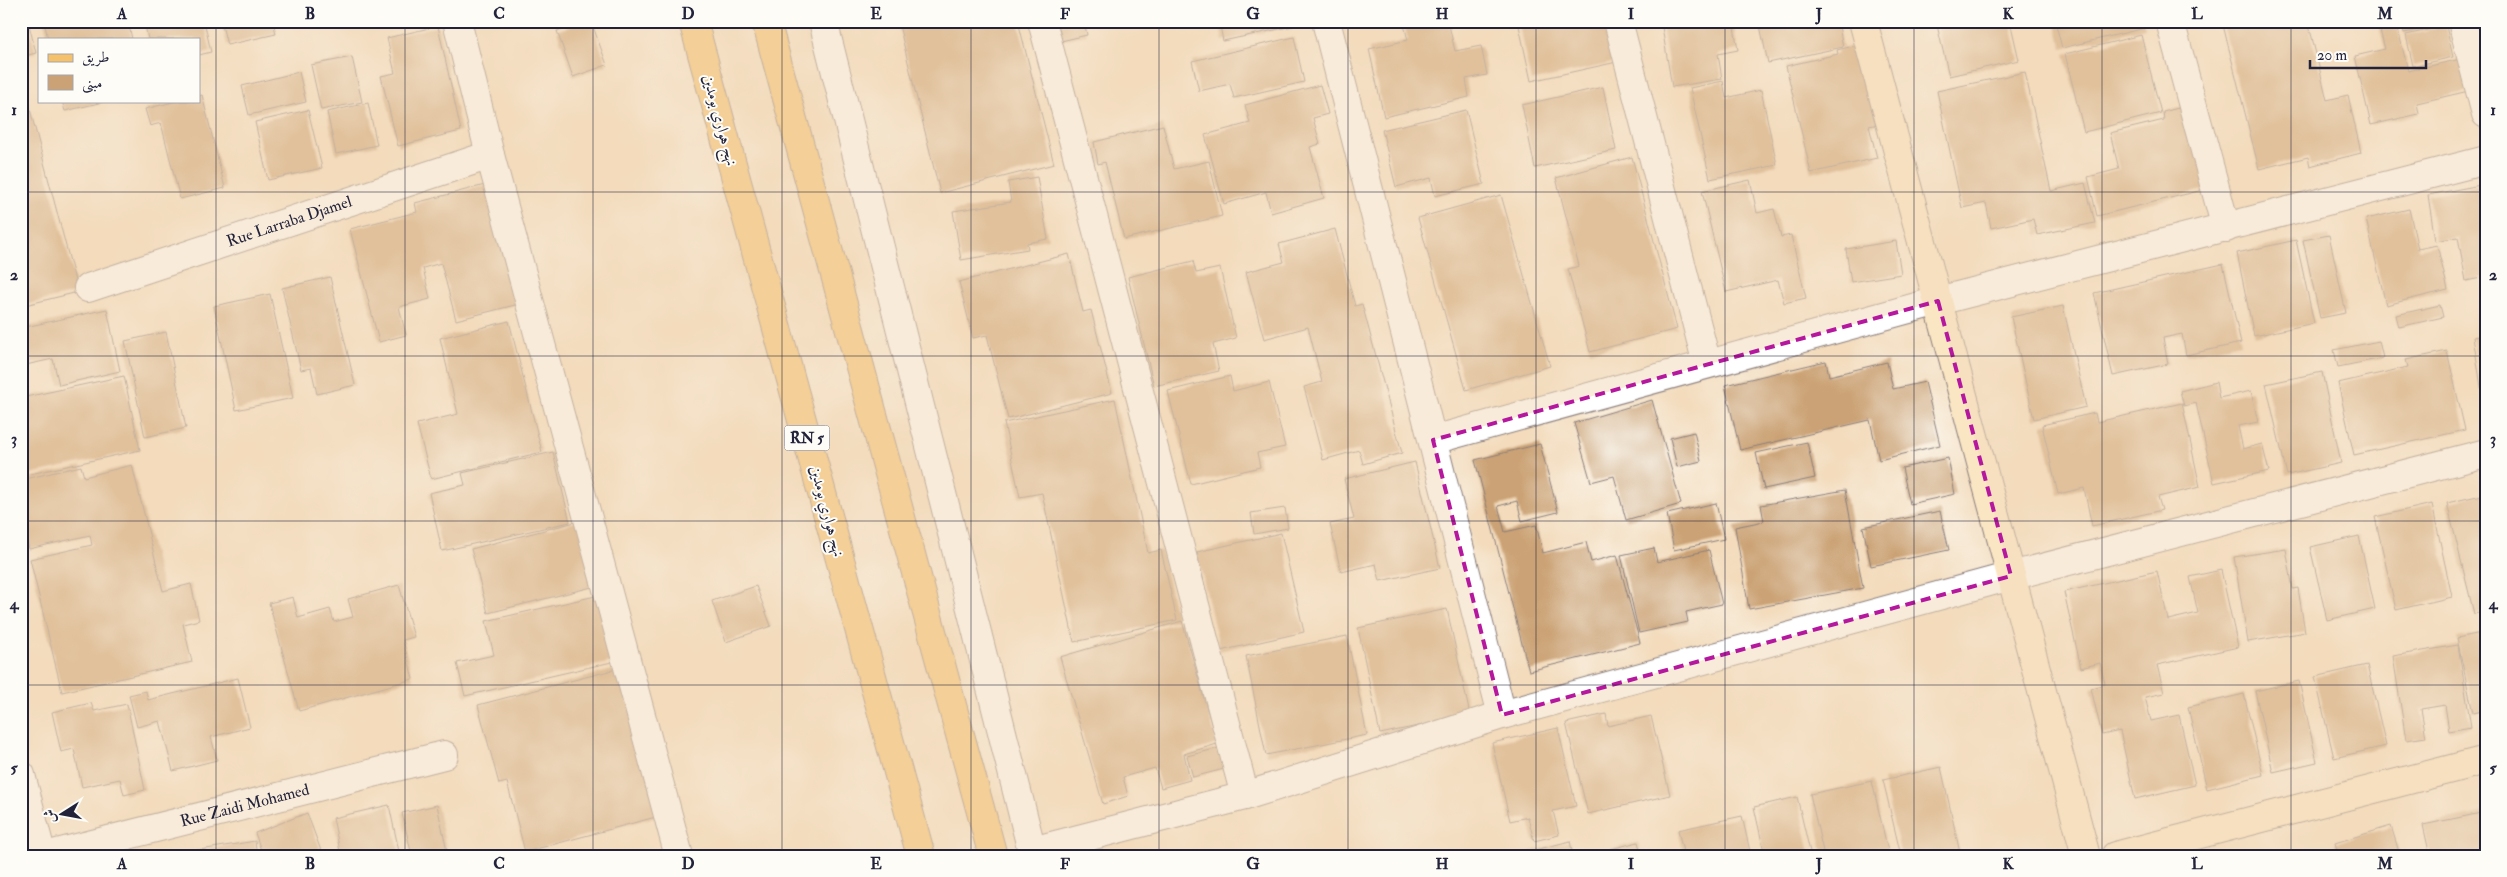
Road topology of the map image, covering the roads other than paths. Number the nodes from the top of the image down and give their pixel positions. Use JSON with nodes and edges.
{"nodes":[{"id":1,"x":457,"y":21,"type":"edge"},
{"id":2,"x":693,"y":21,"type":"edge"},
{"id":3,"x":766,"y":21,"type":"edge"},
{"id":4,"x":823,"y":21,"type":"edge"},
{"id":5,"x":1042,"y":21,"type":"edge"},
{"id":6,"x":1326,"y":21,"type":"edge"},
{"id":7,"x":1618,"y":21,"type":"edge"},
{"id":8,"x":1863,"y":21,"type":"edge"},
{"id":9,"x":2170,"y":21,"type":"edge"},
{"id":10,"x":2462,"y":21,"type":"edge"},
{"id":11,"x":2486,"y":114,"type":"edge"},
{"id":12,"x":490,"y":155,"type":"junction"},
{"id":13,"x":2486,"y":160,"type":"edge"},
{"id":14,"x":2226,"y":228,"type":"junction"},
{"id":15,"x":88,"y":288,"type":"dead end"},
{"id":16,"x":1938,"y":301,"type":"junction"},
{"id":17,"x":1707,"y":364,"type":"junction"},
{"id":18,"x":1433,"y":440,"type":"junction"},
{"id":19,"x":2486,"y":453,"type":"edge"},
{"id":20,"x":2012,"y":576,"type":"junction"},
{"id":21,"x":1502,"y":715,"type":"junction"},
{"id":22,"x":444,"y":755,"type":"dead end"},
{"id":23,"x":2486,"y":760,"type":"edge"},
{"id":24,"x":21,"y":775,"type":"edge"},
{"id":25,"x":1245,"y":796,"type":"junction"},
{"id":26,"x":1032,"y":853,"type":"edge"},
{"id":27,"x":44,"y":856,"type":"edge"},
{"id":28,"x":679,"y":856,"type":"edge"},
{"id":29,"x":920,"y":856,"type":"edge"},
{"id":30,"x":993,"y":856,"type":"edge"},
{"id":31,"x":2086,"y":856,"type":"edge"},
{"id":32,"x":2115,"y":856,"type":"edge"}],
"edges":[{"from":1,"to":12,"type":"street"},
{"from":2,"to":29,"type":"main road","name":"نهج هواري بومدين","number":"RN 5"},
{"from":3,"to":30,"type":"main road"},
{"from":4,"to":26,"type":"street"},
{"from":5,"to":25,"type":"street"},
{"from":6,"to":18,"type":"street"},
{"from":7,"to":17,"type":"street"},
{"from":8,"to":16,"type":"street"},
{"from":9,"to":14,"type":"street"},
{"from":10,"to":11,"type":"street"},
{"from":12,"to":15,"type":"street","name":"Rue Larraba Djamel"},
{"from":12,"to":28,"type":"street"},
{"from":13,"to":14,"type":"street"},
{"from":14,"to":16,"type":"street"},
{"from":16,"to":17,"type":"street"},
{"from":16,"to":20,"type":"street"},
{"from":17,"to":18,"type":"street"},
{"from":18,"to":21,"type":"street"},
{"from":19,"to":20,"type":"street"},
{"from":20,"to":21,"type":"street"},
{"from":20,"to":31,"type":"street"},
{"from":21,"to":25,"type":"street"},
{"from":22,"to":27,"type":"street","name":"Rue Zaidi Mohamed"},
{"from":23,"to":32,"type":"street"},
{"from":24,"to":27,"type":"street"},
{"from":25,"to":26,"type":"street"}]}
